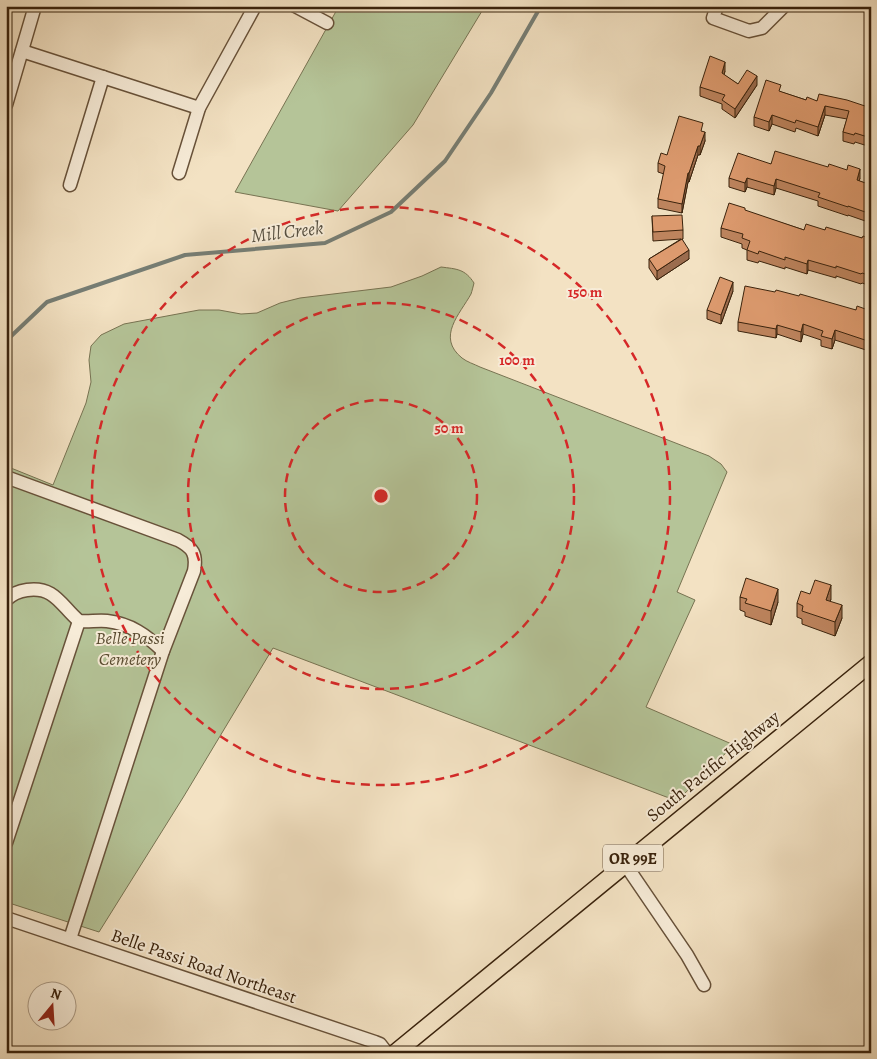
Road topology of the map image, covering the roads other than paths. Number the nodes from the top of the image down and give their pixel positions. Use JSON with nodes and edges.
{"nodes":[{"id":1,"x":35,"y":6,"type":"edge"},
{"id":2,"x":255,"y":6,"type":"edge"},
{"id":3,"x":295,"y":6,"type":"edge"},
{"id":4,"x":718,"y":6,"type":"edge"},
{"id":5,"x":784,"y":6,"type":"edge"},
{"id":6,"x":326,"y":23,"type":"dead end"},
{"id":7,"x":22,"y":51,"type":"junction"},
{"id":8,"x":104,"y":77,"type":"junction"},
{"id":9,"x":6,"y":106,"type":"edge"},
{"id":10,"x":199,"y":108,"type":"junction"},
{"id":11,"x":179,"y":173,"type":"dead end"},
{"id":12,"x":70,"y":185,"type":"dead end"},
{"id":13,"x":6,"y":477,"type":"edge"},
{"id":14,"x":6,"y":600,"type":"edge"},
{"id":15,"x":79,"y":621,"type":"junction"},
{"id":16,"x":163,"y":651,"type":"junction"},
{"id":17,"x":871,"y":663,"type":"edge"},
{"id":18,"x":6,"y":843,"type":"edge"},
{"id":19,"x":625,"y":864,"type":"junction"},
{"id":20,"x":6,"y":918,"type":"edge"},
{"id":21,"x":70,"y":939,"type":"junction"},
{"id":22,"x":704,"y":985,"type":"dead end"},
{"id":23,"x":387,"y":1053,"type":"edge"},
{"id":24,"x":395,"y":1053,"type":"edge"}],
"edges":[{"from":1,"to":7,"type":"street"},
{"from":2,"to":10,"type":"street"},
{"from":3,"to":6,"type":"street"},
{"from":4,"to":5,"type":"street"},
{"from":7,"to":8,"type":"street"},
{"from":7,"to":9,"type":"street"},
{"from":8,"to":10,"type":"street"},
{"from":8,"to":12,"type":"street"},
{"from":10,"to":11,"type":"street"},
{"from":13,"to":16,"type":"street"},
{"from":14,"to":15,"type":"street"},
{"from":15,"to":16,"type":"street"},
{"from":15,"to":18,"type":"street"},
{"from":16,"to":21,"type":"street"},
{"from":17,"to":19,"type":"main road","name":"South Pacific Highway","number":"OR 99E"},
{"from":19,"to":22,"type":"street"},
{"from":19,"to":24,"type":"main road","name":"South Pacific Highway","number":"OR 99E"},
{"from":20,"to":21,"type":"street","name":"Belle Passi Road Northeast"},
{"from":21,"to":23,"type":"street","name":"Belle Passi Road Northeast"}]}
